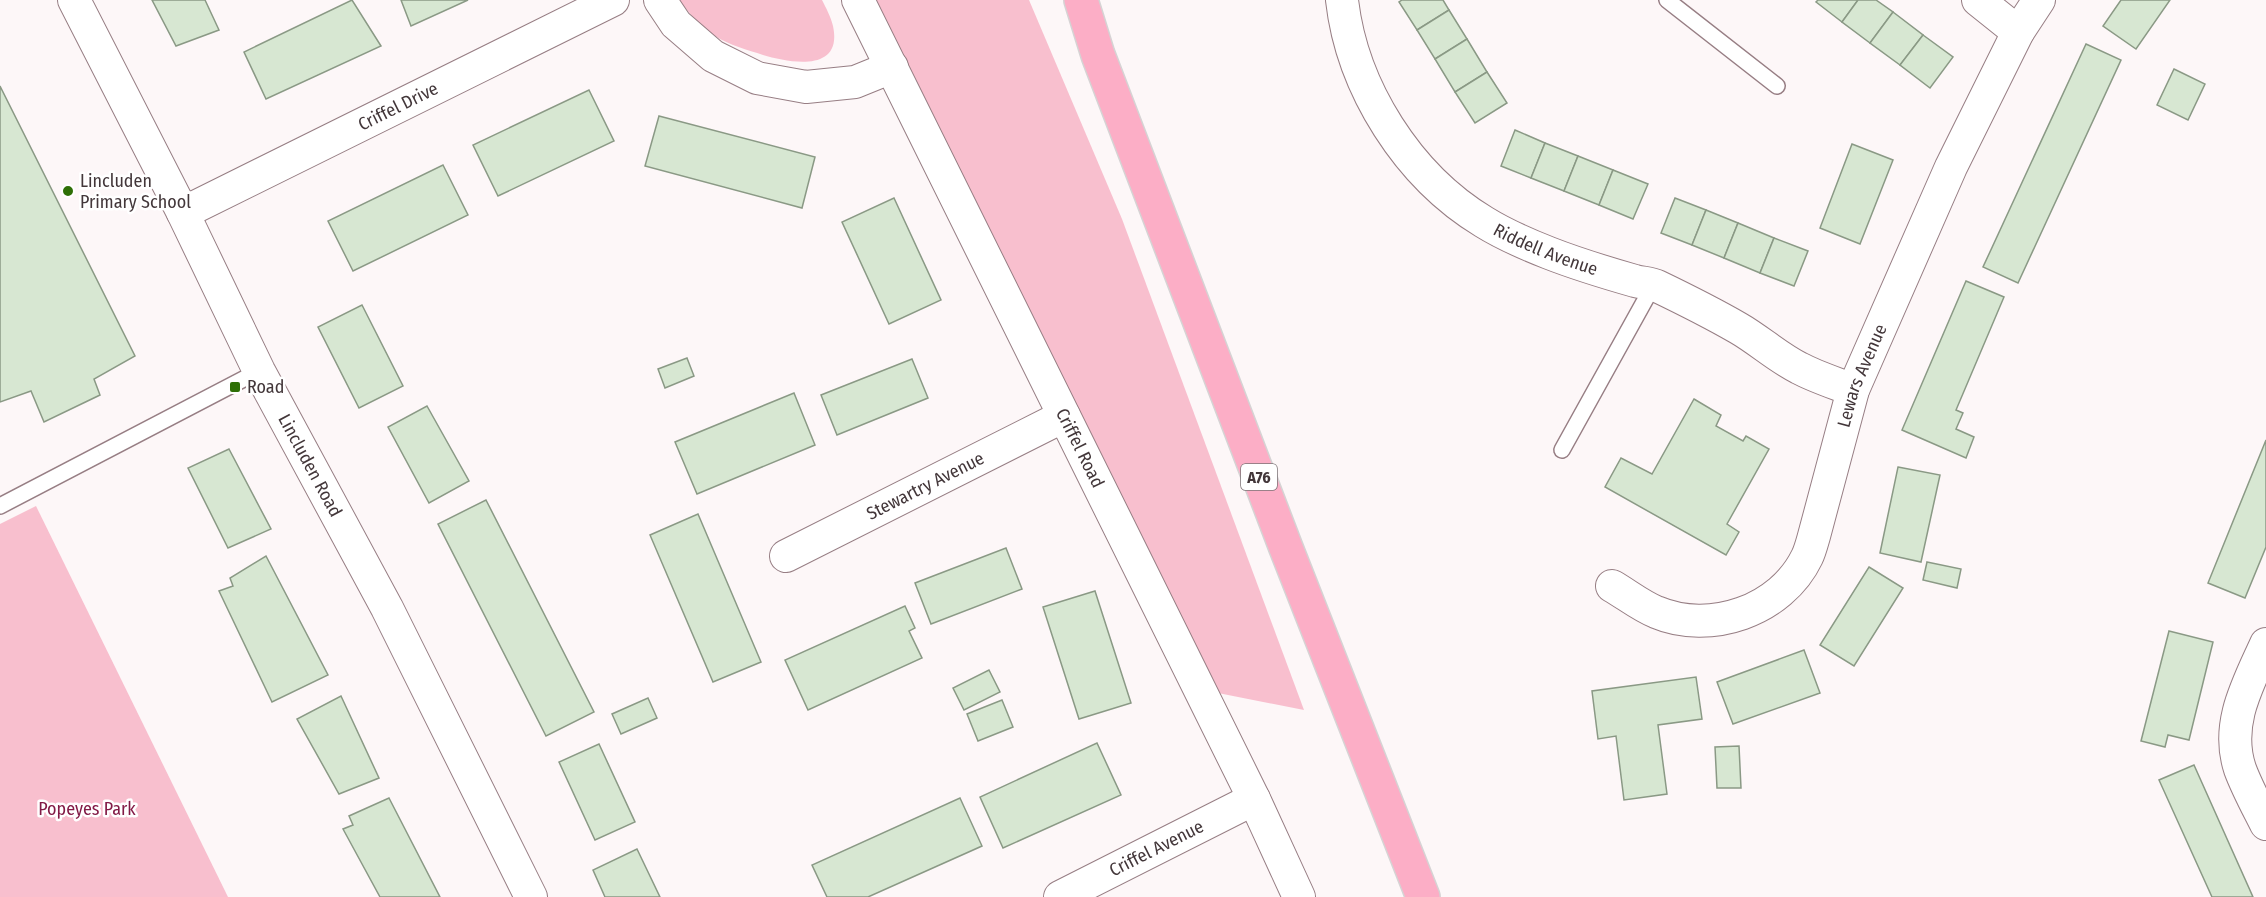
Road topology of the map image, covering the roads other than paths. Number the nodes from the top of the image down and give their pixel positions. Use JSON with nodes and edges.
{"nodes":[{"id":1,"x":74,"y":0,"type":"edge"},
{"id":2,"x":613,"y":0,"type":"edge"},
{"id":3,"x":660,"y":0,"type":"edge"},
{"id":4,"x":858,"y":0,"type":"edge"},
{"id":5,"x":1072,"y":0,"type":"edge"},
{"id":6,"x":1081,"y":0,"type":"edge"},
{"id":7,"x":1342,"y":0,"type":"edge"},
{"id":8,"x":1667,"y":0,"type":"edge"},
{"id":9,"x":1978,"y":0,"type":"edge"},
{"id":10,"x":2039,"y":0,"type":"edge"},
{"id":11,"x":2019,"y":32,"type":"junction"},
{"id":12,"x":1098,"y":55,"type":"junction"},
{"id":13,"x":892,"y":67,"type":"junction"},
{"id":14,"x":1777,"y":86,"type":"dead end"},
{"id":15,"x":183,"y":213,"type":"junction"},
{"id":16,"x":1654,"y":284,"type":"junction"},
{"id":17,"x":259,"y":371,"type":"junction"},
{"id":18,"x":1853,"y":390,"type":"junction"},
{"id":19,"x":1064,"y":416,"type":"junction"},
{"id":20,"x":1562,"y":450,"type":"dead end"},
{"id":21,"x":0,"y":506,"type":"edge"},
{"id":22,"x":786,"y":556,"type":"dead end"},
{"id":23,"x":1612,"y":586,"type":"dead end"},
{"id":24,"x":2266,"y":644,"type":"edge"},
{"id":25,"x":1254,"y":799,"type":"junction"},
{"id":26,"x":2266,"y":824,"type":"edge"},
{"id":27,"x":531,"y":897,"type":"edge"},
{"id":28,"x":1060,"y":897,"type":"edge"},
{"id":29,"x":1299,"y":897,"type":"edge"},
{"id":30,"x":1423,"y":897,"type":"edge"}],
"edges":[{"from":1,"to":15,"type":"street","name":"Lincluden Road"},
{"from":2,"to":15,"type":"street","name":"Criffel Drive"},
{"from":3,"to":13,"type":"street"},
{"from":4,"to":13,"type":"street","name":"Criffel Road"},
{"from":5,"to":12,"type":"highway","number":"A76"},
{"from":6,"to":12,"type":"highway","number":"A76"},
{"from":7,"to":16,"type":"street","name":"Riddell Avenue"},
{"from":8,"to":14,"type":"lane"},
{"from":9,"to":11,"type":"street"},
{"from":10,"to":11,"type":"street","name":"Lewars Avenue"},
{"from":11,"to":18,"type":"street","name":"Lewars Avenue"},
{"from":12,"to":30,"type":"highway","number":"A76"},
{"from":13,"to":19,"type":"street","name":"Criffel Road"},
{"from":15,"to":17,"type":"street","name":"Lincluden Road"},
{"from":16,"to":18,"type":"street","name":"Riddell Avenue"},
{"from":16,"to":20,"type":"lane"},
{"from":17,"to":21,"type":"lane"},
{"from":17,"to":27,"type":"street","name":"Lincluden Road"},
{"from":18,"to":23,"type":"street","name":"Lewars Avenue"},
{"from":19,"to":22,"type":"street","name":"Stewartry Avenue"},
{"from":19,"to":25,"type":"street","name":"Criffel Road"},
{"from":24,"to":26,"type":"street"},
{"from":25,"to":28,"type":"street","name":"Criffel Avenue"},
{"from":25,"to":29,"type":"street","name":"Criffel Road"}]}
